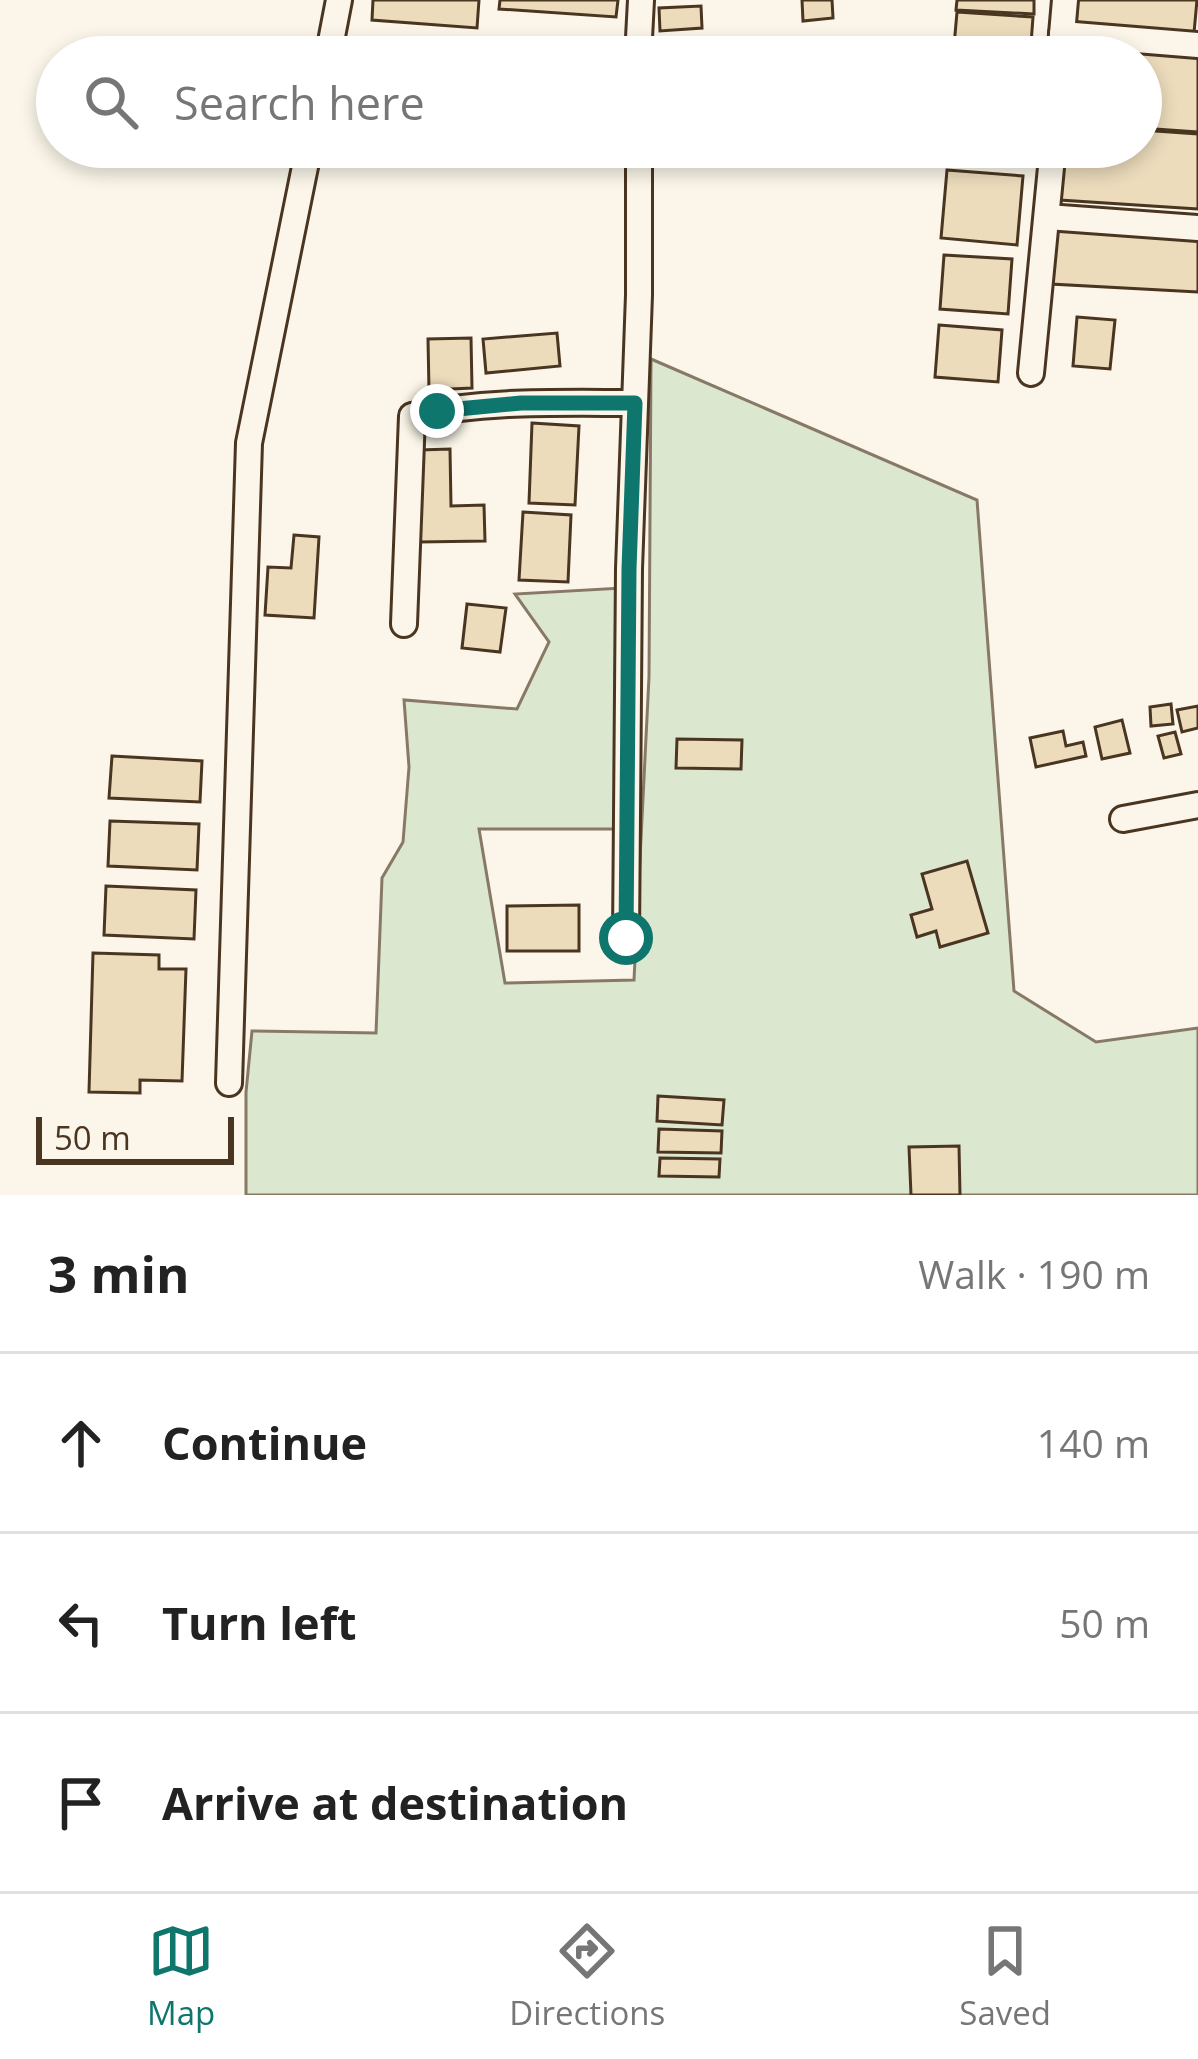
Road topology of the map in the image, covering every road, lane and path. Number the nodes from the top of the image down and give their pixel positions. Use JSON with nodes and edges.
{"nodes":[{"id":1,"x":339,"y":0,"type":"edge"},
{"id":2,"x":641,"y":0,"type":"edge"},
{"id":3,"x":1065,"y":0,"type":"edge"},
{"id":4,"x":332,"y":36,"type":"edge"},
{"id":5,"x":639,"y":36,"type":"edge"},
{"id":6,"x":1062,"y":36,"type":"edge"},
{"id":7,"x":1162,"y":45,"type":"edge"},
{"id":8,"x":1198,"y":45,"type":"edge"},
{"id":9,"x":305,"y":168,"type":"edge"},
{"id":10,"x":639,"y":168,"type":"edge"},
{"id":11,"x":1051,"y":168,"type":"edge"},
{"id":12,"x":1047,"y":218,"type":"junction"},
{"id":13,"x":1198,"y":228,"type":"edge"},
{"id":14,"x":1031,"y":373,"type":"dead end"},
{"id":15,"x":635,"y":403,"type":"junction"},
{"id":16,"x":404,"y":624,"type":"dead end"},
{"id":17,"x":1198,"y":805,"type":"edge"},
{"id":18,"x":1123,"y":819,"type":"dead end"},
{"id":19,"x":626,"y":938,"type":"dead end"},
{"id":20,"x":229,"y":1083,"type":"dead end"}],
"edges":[{"from":1,"to":4,"type":"street"},
{"from":2,"to":5,"type":"street"},
{"from":3,"to":6,"type":"street"},
{"from":7,"to":8,"type":"street"},
{"from":9,"to":20,"type":"street"},
{"from":10,"to":15,"type":"street"},
{"from":11,"to":12,"type":"street"},
{"from":12,"to":13,"type":"street"},
{"from":12,"to":14,"type":"street"},
{"from":15,"to":16,"type":"street"},
{"from":15,"to":19,"type":"street"},
{"from":17,"to":18,"type":"street"}]}
